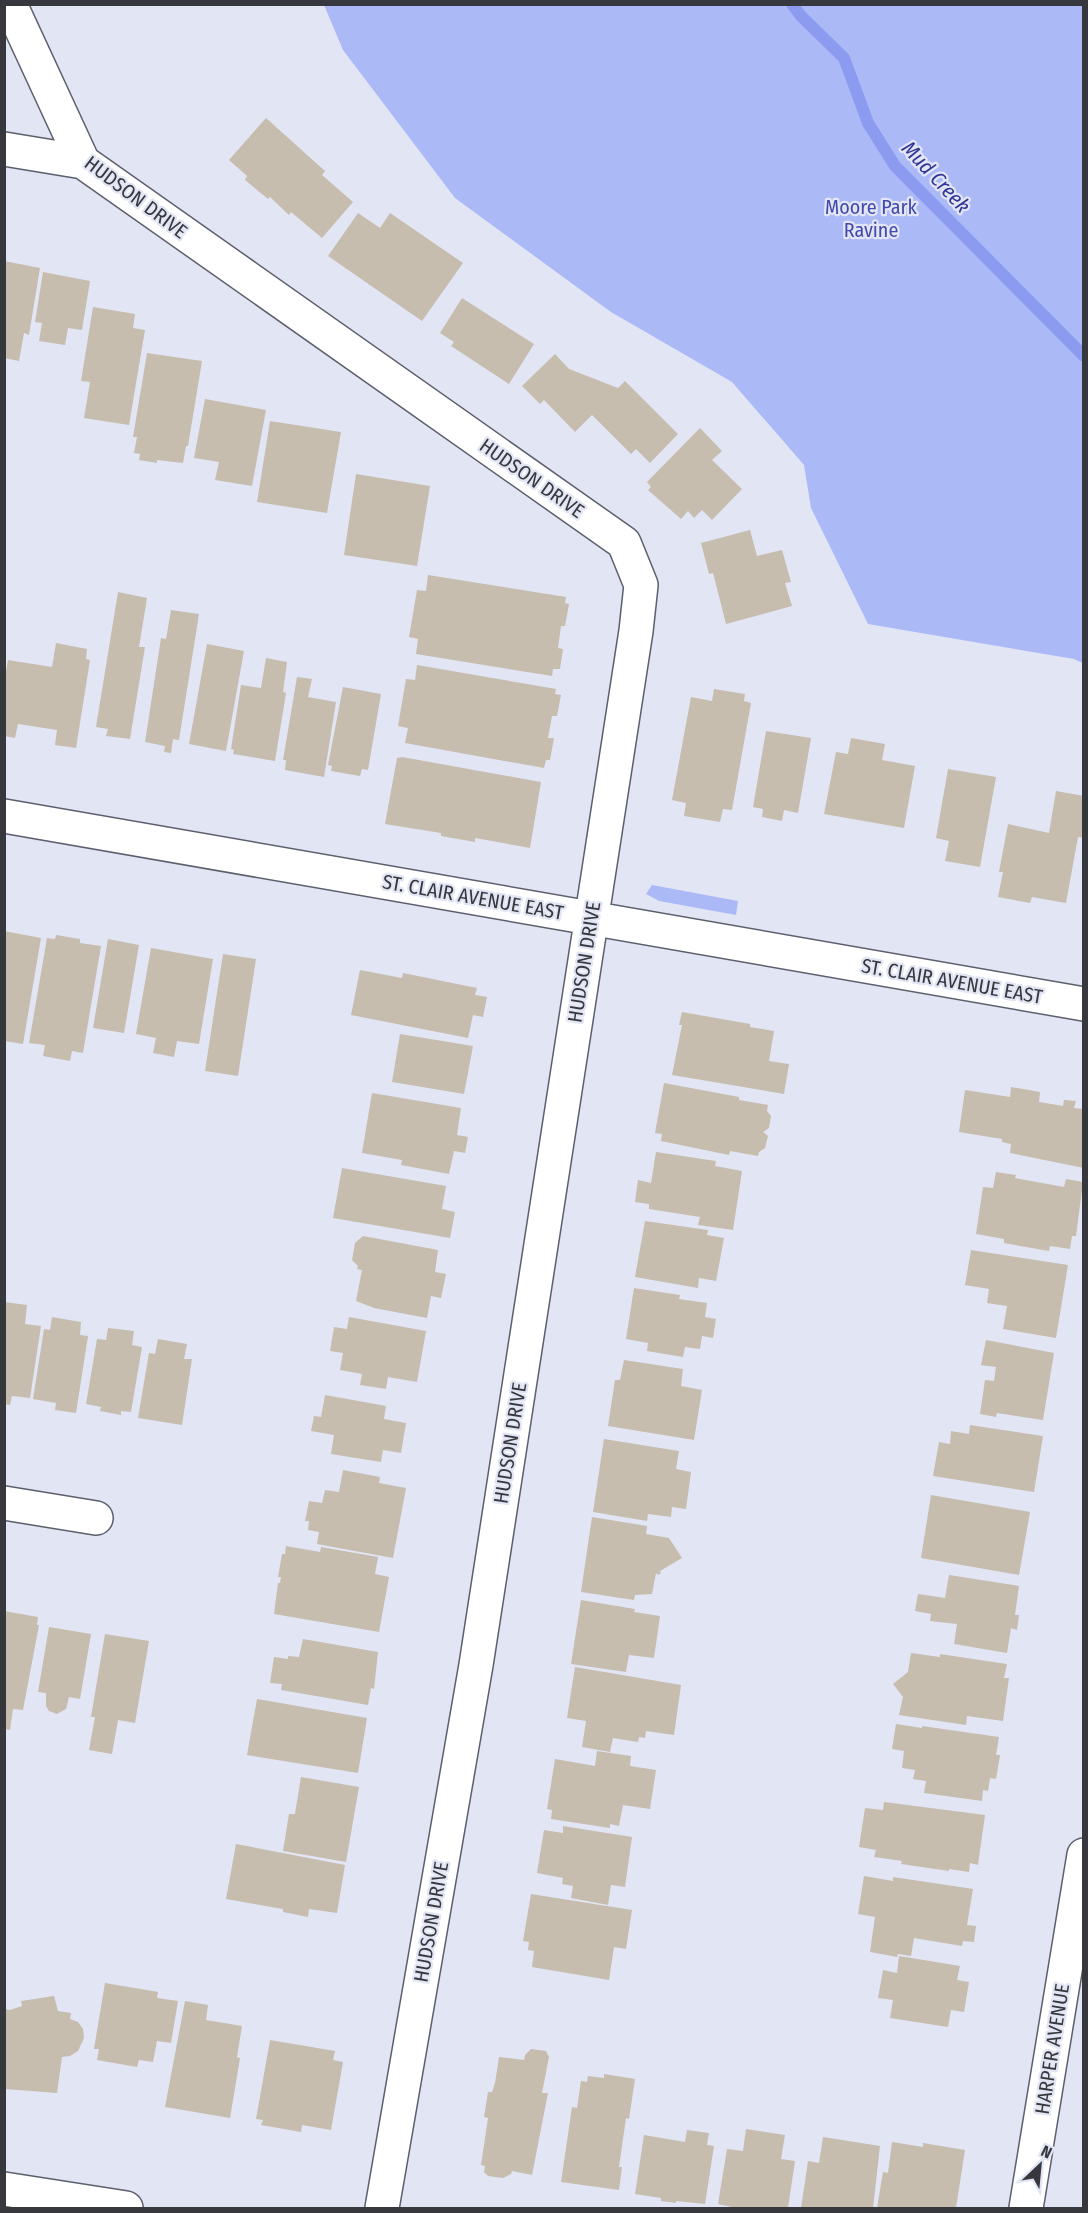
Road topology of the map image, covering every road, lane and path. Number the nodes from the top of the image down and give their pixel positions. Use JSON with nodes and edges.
{"nodes":[{"id":1,"x":10,"y":4,"type":"edge"},
{"id":2,"x":4,"y":149,"type":"edge"},
{"id":3,"x":83,"y":162,"type":"junction"},
{"id":4,"x":4,"y":816,"type":"edge"},
{"id":5,"x":591,"y":918,"type":"junction"},
{"id":6,"x":1083,"y":1004,"type":"edge"},
{"id":7,"x":4,"y":1503,"type":"edge"},
{"id":8,"x":96,"y":1518,"type":"dead end"},
{"id":9,"x":1083,"y":1854,"type":"edge"},
{"id":10,"x":4,"y":2189,"type":"edge"},
{"id":11,"x":126,"y":2208,"type":"edge"},
{"id":12,"x":382,"y":2208,"type":"edge"},
{"id":13,"x":1026,"y":2208,"type":"edge"}],
"edges":[{"from":1,"to":3,"type":"street","name":"HUDSON DRIVE"},
{"from":2,"to":3,"type":"street"},
{"from":3,"to":5,"type":"street","name":"HUDSON DRIVE"},
{"from":4,"to":5,"type":"street","name":"ST. CLAIR AVENUE EAST"},
{"from":5,"to":6,"type":"street","name":"ST. CLAIR AVENUE EAST"},
{"from":5,"to":12,"type":"street","name":"HUDSON DRIVE"},
{"from":7,"to":8,"type":"street"},
{"from":9,"to":13,"type":"street","name":"HARPER AVENUE"},
{"from":10,"to":11,"type":"street"}]}
